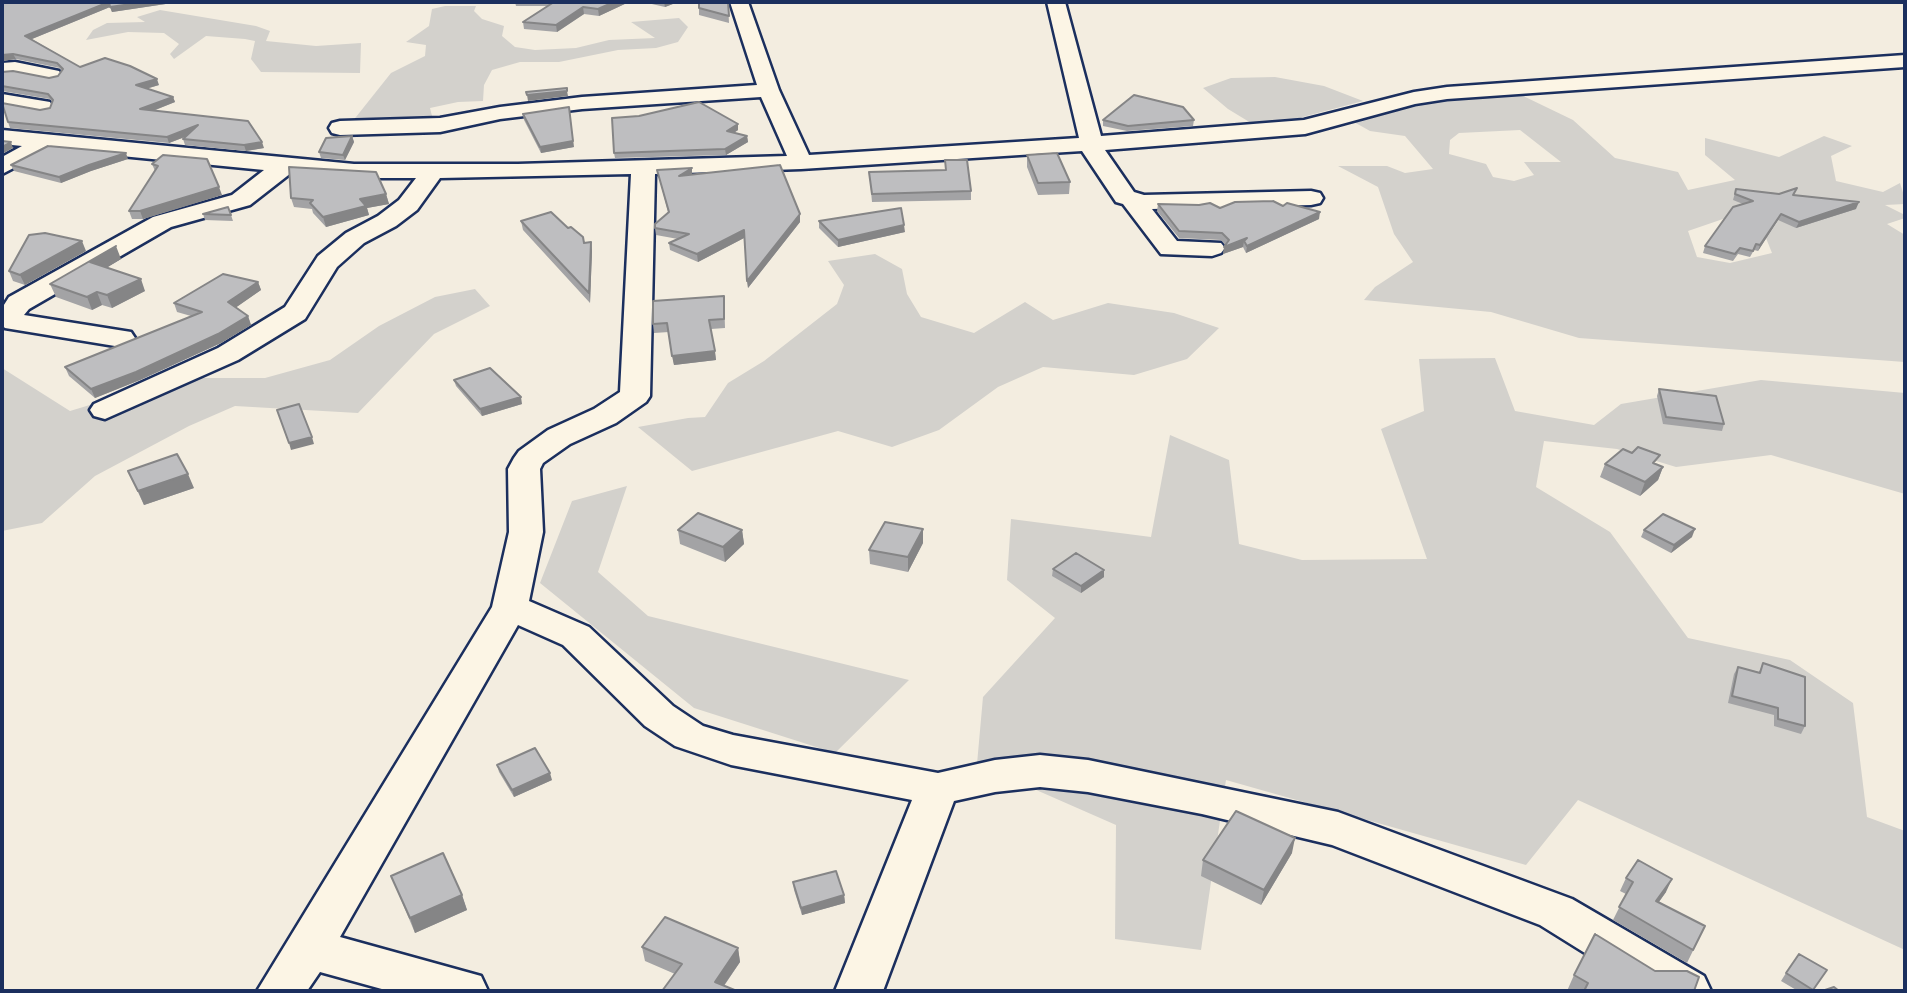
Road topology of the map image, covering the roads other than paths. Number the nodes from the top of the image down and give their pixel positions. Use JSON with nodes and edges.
{"nodes":[{"id":1,"x":739,"y":2,"type":"edge"},
{"id":2,"x":1056,"y":2,"type":"edge"},
{"id":3,"x":1905,"y":61,"type":"edge"},
{"id":4,"x":2,"y":69,"type":"edge"},
{"id":5,"x":52,"y":75,"type":"edge"},
{"id":6,"x":769,"y":90,"type":"junction"},
{"id":7,"x":2,"y":100,"type":"edge"},
{"id":8,"x":42,"y":107,"type":"edge"},
{"id":9,"x":340,"y":128,"type":"dead end"},
{"id":10,"x":2,"y":137,"type":"edge"},
{"id":11,"x":45,"y":142,"type":"junction"},
{"id":12,"x":1091,"y":144,"type":"junction"},
{"id":13,"x":801,"y":162,"type":"junction"},
{"id":14,"x":286,"y":165,"type":"junction"},
{"id":15,"x":2,"y":167,"type":"edge"},
{"id":16,"x":643,"y":167,"type":"junction"},
{"id":17,"x":433,"y":171,"type":"junction"},
{"id":18,"x":1311,"y":198,"type":"dead end"},
{"id":19,"x":1133,"y":201,"type":"junction"},
{"id":20,"x":1212,"y":248,"type":"dead end"},
{"id":21,"x":121,"y":338,"type":"dead end"},
{"id":22,"x":105,"y":410,"type":"dead end"},
{"id":23,"x":510,"y":607,"type":"junction"},
{"id":24,"x":938,"y":789,"type":"junction"},
{"id":25,"x":309,"y":949,"type":"junction"},
{"id":26,"x":281,"y":991,"type":"edge"},
{"id":27,"x":464,"y":991,"type":"edge"},
{"id":28,"x":859,"y":991,"type":"edge"},
{"id":29,"x":1688,"y":991,"type":"edge"}],
"edges":[{"from":1,"to":6,"type":"street"},
{"from":2,"to":12,"type":"street"},
{"from":3,"to":12,"type":"street"},
{"from":4,"to":5,"type":"street"},
{"from":6,"to":9,"type":"street"},
{"from":6,"to":13,"type":"street"},
{"from":7,"to":8,"type":"street"},
{"from":10,"to":11,"type":"street"},
{"from":11,"to":14,"type":"street"},
{"from":11,"to":15,"type":"street"},
{"from":12,"to":13,"type":"street"},
{"from":12,"to":19,"type":"street"},
{"from":13,"to":16,"type":"street"},
{"from":14,"to":17,"type":"street"},
{"from":14,"to":21,"type":"street"},
{"from":16,"to":17,"type":"street"},
{"from":16,"to":23,"type":"street"},
{"from":17,"to":22,"type":"street"},
{"from":18,"to":19,"type":"street"},
{"from":19,"to":20,"type":"street"},
{"from":23,"to":24,"type":"street"},
{"from":23,"to":25,"type":"street"},
{"from":24,"to":28,"type":"street"},
{"from":24,"to":29,"type":"street"},
{"from":25,"to":26,"type":"street"},
{"from":25,"to":27,"type":"street"}]}
